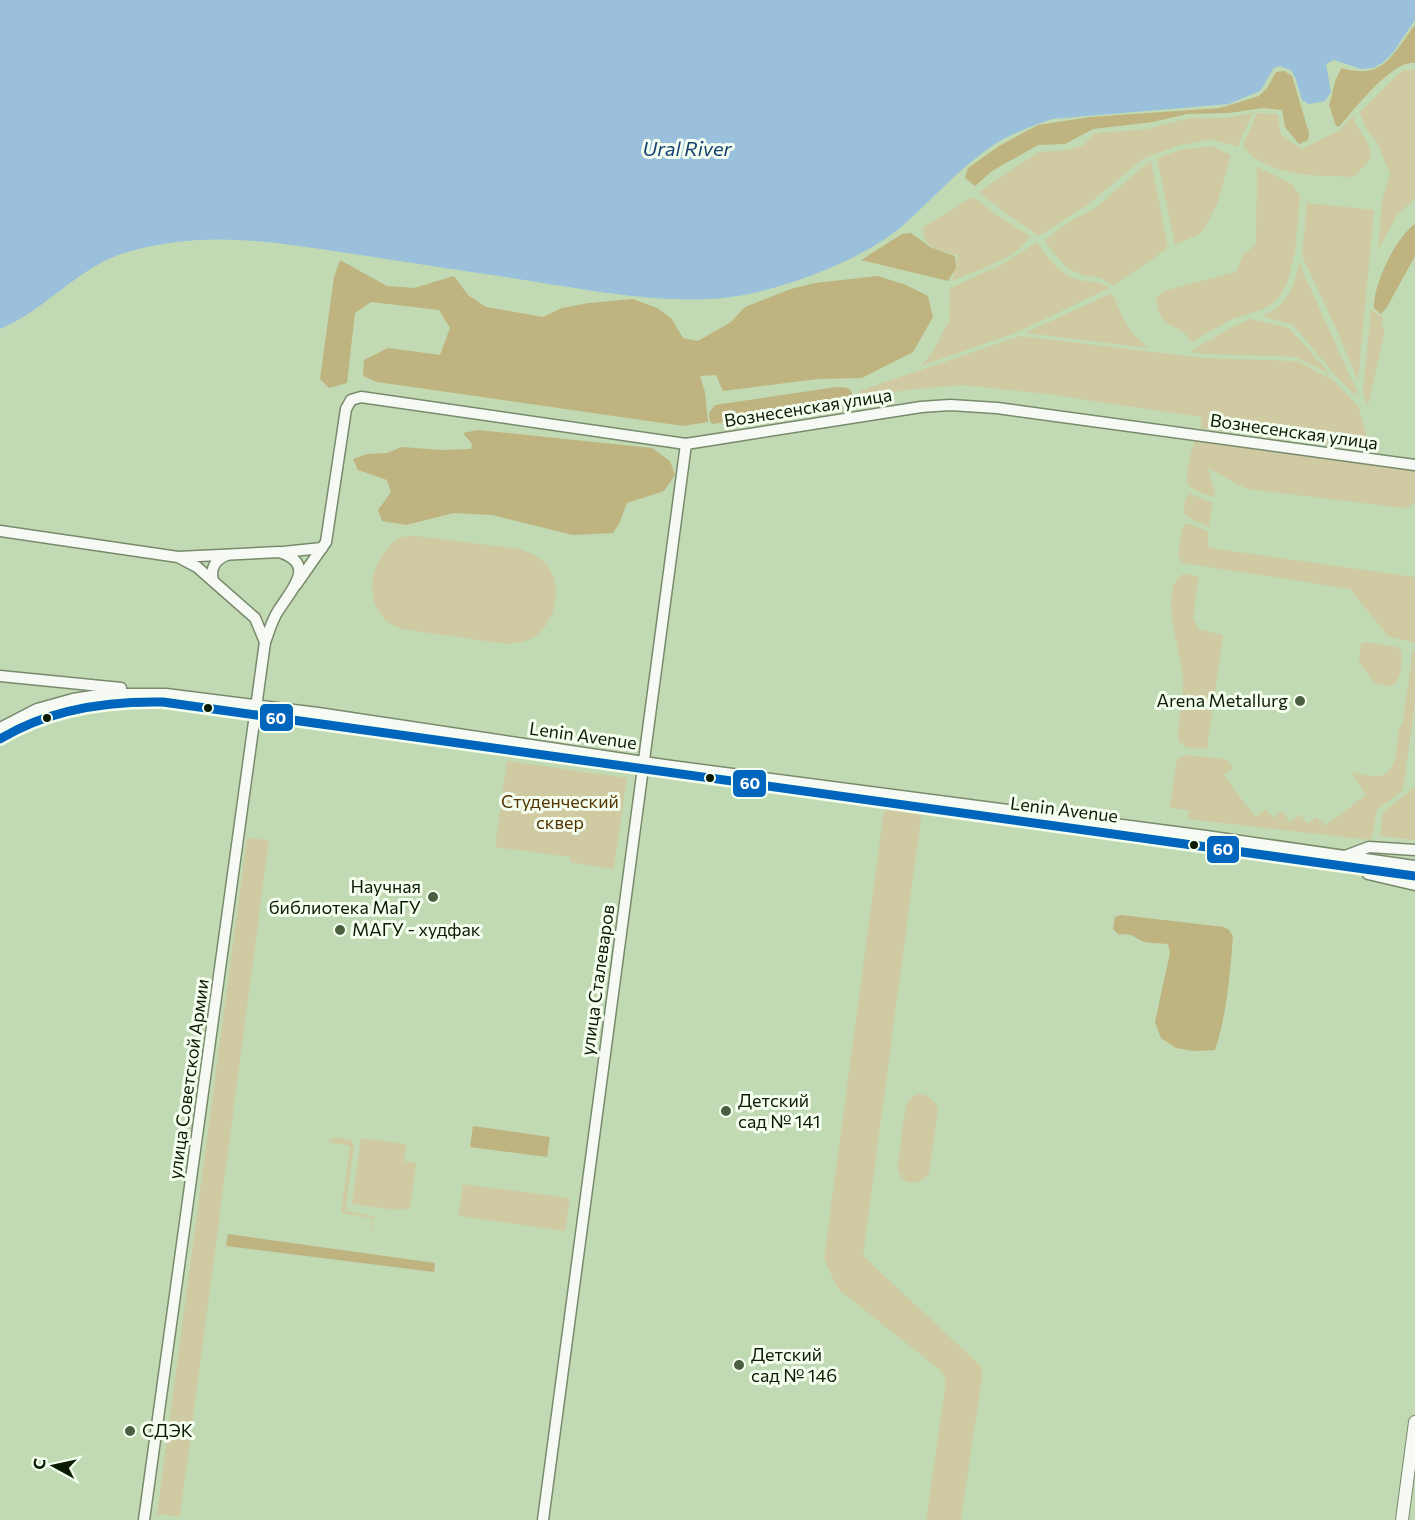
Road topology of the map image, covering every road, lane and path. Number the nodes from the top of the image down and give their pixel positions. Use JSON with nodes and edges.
{"nodes":[{"id":1,"x":686,"y":444,"type":"junction"},
{"id":2,"x":1415,"y":465,"type":"edge"},
{"id":3,"x":0,"y":531,"type":"edge"},
{"id":4,"x":324,"y":545,"type":"junction"},
{"id":5,"x":279,"y":552,"type":"junction"},
{"id":6,"x":228,"y":554,"type":"junction"},
{"id":7,"x":178,"y":557,"type":"junction"},
{"id":8,"x":213,"y":580,"type":"junction"},
{"id":9,"x":296,"y":585,"type":"junction"},
{"id":10,"x":276,"y":613,"type":"junction"},
{"id":11,"x":255,"y":618,"type":"junction"},
{"id":12,"x":265,"y":642,"type":"junction"},
{"id":13,"x":0,"y":676,"type":"edge"},
{"id":14,"x":166,"y":693,"type":"junction"},
{"id":15,"x":256,"y":710,"type":"junction"},
{"id":16,"x":0,"y":728,"type":"edge"},
{"id":17,"x":0,"y":739,"type":"edge"},
{"id":18,"x":644,"y":766,"type":"junction"},
{"id":19,"x":1415,"y":850,"type":"edge"},
{"id":20,"x":1343,"y":861,"type":"junction"},
{"id":21,"x":1415,"y":866,"type":"edge"},
{"id":22,"x":1415,"y":876,"type":"edge"},
{"id":23,"x":1415,"y":885,"type":"edge"},
{"id":24,"x":1415,"y":1422,"type":"edge"},
{"id":25,"x":144,"y":1520,"type":"edge"},
{"id":26,"x":543,"y":1520,"type":"edge"},
{"id":27,"x":1402,"y":1520,"type":"edge"}],
"edges":[{"from":1,"to":2,"type":"main road","name":"Вознесенская улица"},
{"from":1,"to":4,"type":"main road","name":"Вознесенская улица"},
{"from":1,"to":18,"type":"main road","name":"улица Сталеваров"},
{"from":3,"to":7,"type":"main road"},
{"from":4,"to":5,"type":"main road"},
{"from":4,"to":9,"type":"main road"},
{"from":5,"to":6,"type":"main road"},
{"from":5,"to":9,"type":"main road"},
{"from":6,"to":7,"type":"main road"},
{"from":6,"to":8,"type":"main road"},
{"from":7,"to":8,"type":"main road"},
{"from":8,"to":11,"type":"main road"},
{"from":9,"to":10,"type":"main road"},
{"from":10,"to":11,"type":"main road"},
{"from":10,"to":12,"type":"main road","name":"улица Советской Армии"},
{"from":11,"to":12,"type":"main road"},
{"from":12,"to":15,"type":"main road","name":"улица Советской Армии"},
{"from":13,"to":14,"type":"main road"},
{"from":14,"to":15,"type":"main road","name":"Lenin Avenue"},
{"from":14,"to":16,"type":"main road","name":"Lenin Avenue"},
{"from":15,"to":17,"type":"main road","name":"Lenin Avenue"},
{"from":15,"to":18,"type":"main road","name":"Lenin Avenue"},
{"from":15,"to":25,"type":"main road","name":"улица Советской Армии"},
{"from":18,"to":20,"type":"main road","name":"Lenin Avenue"},
{"from":18,"to":26,"type":"main road","name":"улица Сталеваров"},
{"from":19,"to":20,"type":"main road"},
{"from":20,"to":21,"type":"main road","name":"Lenin Avenue"},
{"from":20,"to":22,"type":"main road","name":"Lenin Avenue"},
{"from":20,"to":23,"type":"main road"},
{"from":24,"to":27,"type":"main road"}]}
